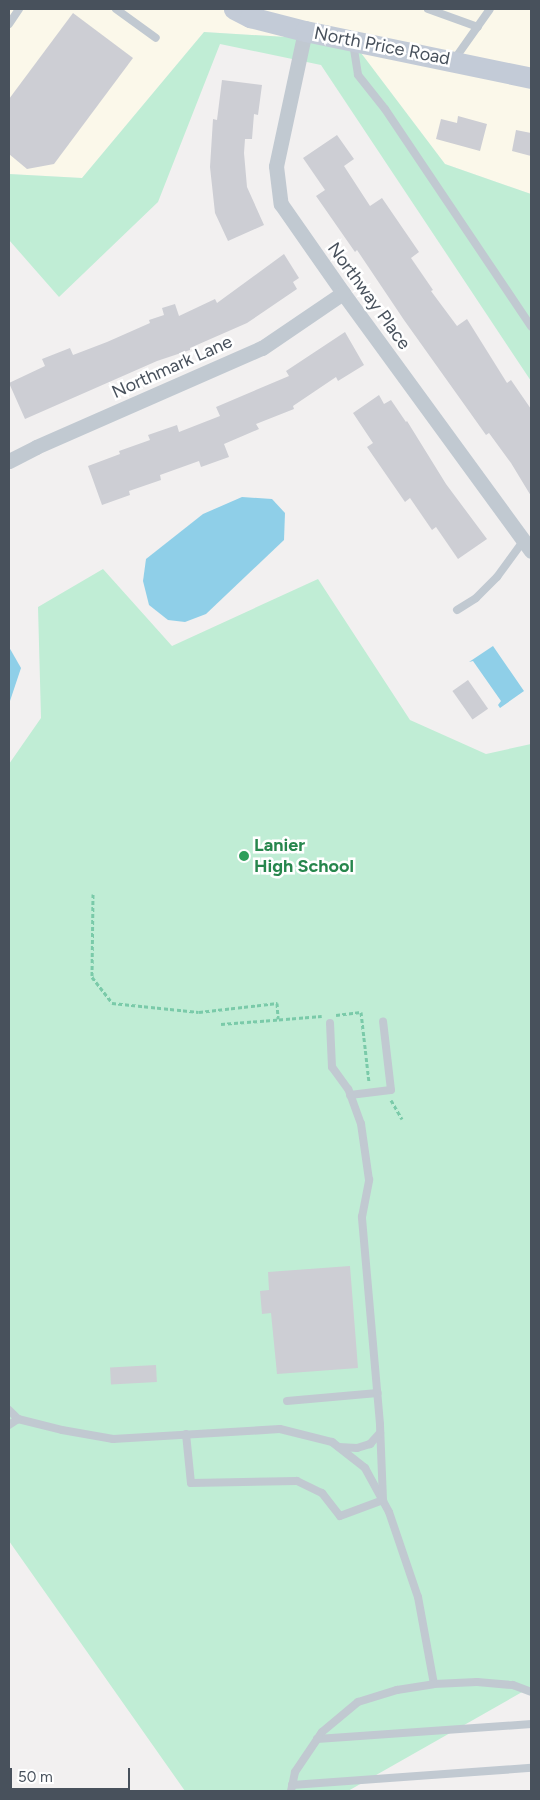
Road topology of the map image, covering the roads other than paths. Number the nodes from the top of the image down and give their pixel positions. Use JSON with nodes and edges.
{"nodes":[{"id":1,"x":19,"y":9,"type":"edge"},
{"id":2,"x":116,"y":9,"type":"edge"},
{"id":3,"x":234,"y":9,"type":"edge"},
{"id":4,"x":428,"y":9,"type":"edge"},
{"id":5,"x":490,"y":9,"type":"edge"},
{"id":6,"x":9,"y":24,"type":"edge"},
{"id":7,"x":478,"y":27,"type":"junction"},
{"id":8,"x":304,"y":30,"type":"junction"},
{"id":9,"x":156,"y":38,"type":"dead end"},
{"id":10,"x":352,"y":41,"type":"junction"},
{"id":11,"x":454,"y":60,"type":"junction"},
{"id":12,"x":531,"y":78,"type":"edge"},
{"id":13,"x":343,"y":293,"type":"junction"},
{"id":14,"x":531,"y":326,"type":"edge"},
{"id":15,"x":9,"y":461,"type":"edge"},
{"id":16,"x":528,"y":546,"type":"edge"},
{"id":17,"x":457,"y":610,"type":"dead end"},
{"id":18,"x":383,"y":1021,"type":"dead end"},
{"id":19,"x":330,"y":1023,"type":"dead end"},
{"id":20,"x":350,"y":1095,"type":"junction"},
{"id":21,"x":378,"y":1393,"type":"junction"},
{"id":22,"x":288,"y":1402,"type":"dead end"},
{"id":23,"x":9,"y":1410,"type":"edge"},
{"id":24,"x":18,"y":1418,"type":"junction"},
{"id":25,"x":9,"y":1425,"type":"edge"},
{"id":26,"x":380,"y":1433,"type":"junction"},
{"id":27,"x":186,"y":1434,"type":"junction"},
{"id":28,"x":339,"y":1448,"type":"junction"},
{"id":29,"x":382,"y":1500,"type":"junction"},
{"id":30,"x":434,"y":1684,"type":"junction"},
{"id":31,"x":531,"y":1692,"type":"edge"},
{"id":32,"x":531,"y":1724,"type":"edge"},
{"id":33,"x":317,"y":1738,"type":"junction"},
{"id":34,"x":531,"y":1768,"type":"edge"},
{"id":35,"x":291,"y":1788,"type":"edge"}],
"edges":[{"from":1,"to":6,"type":"lane"},
{"from":2,"to":9,"type":"lane"},
{"from":3,"to":8,"type":"street","name":"North Price Road"},
{"from":4,"to":7,"type":"lane"},
{"from":5,"to":7,"type":"lane"},
{"from":7,"to":11,"type":"lane"},
{"from":8,"to":10,"type":"street","name":"North Price Road"},
{"from":8,"to":13,"type":"street","name":"Northway Place"},
{"from":10,"to":11,"type":"street","name":"North Price Road"},
{"from":10,"to":14,"type":"lane"},
{"from":11,"to":12,"type":"street","name":"North Price Road"},
{"from":13,"to":15,"type":"street","name":"Northmark Lane"},
{"from":13,"to":16,"type":"street","name":"Northway Place"},
{"from":16,"to":17,"type":"lane"},
{"from":18,"to":20,"type":"lane"},
{"from":19,"to":20,"type":"lane"},
{"from":20,"to":21,"type":"lane"},
{"from":21,"to":22,"type":"lane"},
{"from":21,"to":26,"type":"lane"},
{"from":23,"to":24,"type":"lane"},
{"from":24,"to":25,"type":"lane"},
{"from":24,"to":27,"type":"lane"},
{"from":26,"to":28,"type":"lane"},
{"from":26,"to":29,"type":"lane"},
{"from":27,"to":28,"type":"lane"},
{"from":27,"to":29,"type":"lane"},
{"from":28,"to":29,"type":"lane"},
{"from":29,"to":30,"type":"lane"},
{"from":30,"to":31,"type":"lane"},
{"from":30,"to":33,"type":"lane"},
{"from":32,"to":33,"type":"lane"},
{"from":33,"to":35,"type":"lane"},
{"from":34,"to":35,"type":"lane"}]}
